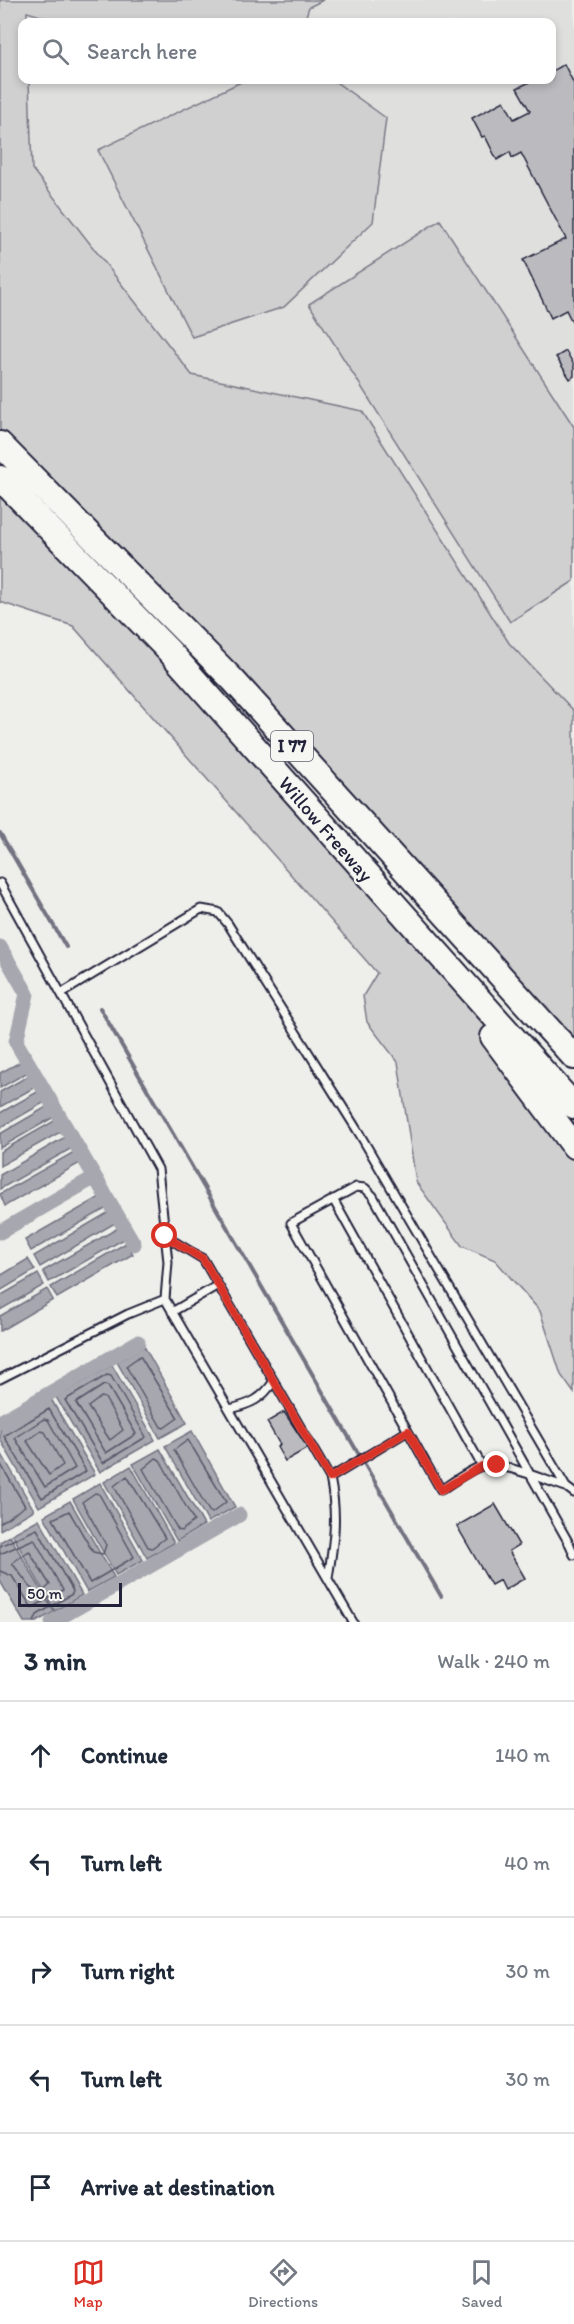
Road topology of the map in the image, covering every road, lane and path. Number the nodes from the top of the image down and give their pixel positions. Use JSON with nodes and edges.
{"nodes":[{"id":1,"x":0,"y":444,"type":"edge"},
{"id":2,"x":0,"y":478,"type":"edge"},
{"id":3,"x":0,"y":882,"type":"edge"},
{"id":4,"x":408,"y":922,"type":"junction"},
{"id":5,"x":62,"y":993,"type":"junction"},
{"id":6,"x":574,"y":1057,"type":"edge"},
{"id":7,"x":574,"y":1106,"type":"edge"},
{"id":8,"x":574,"y":1146,"type":"edge"},
{"id":9,"x":333,"y":1199,"type":"junction"},
{"id":10,"x":165,"y":1236,"type":"junction"},
{"id":11,"x":218,"y":1285,"type":"junction"},
{"id":12,"x":165,"y":1299,"type":"junction"},
{"id":13,"x":172,"y":1311,"type":"junction"},
{"id":14,"x":0,"y":1379,"type":"edge"},
{"id":15,"x":274,"y":1381,"type":"junction"},
{"id":16,"x":230,"y":1409,"type":"junction"},
{"id":17,"x":408,"y":1431,"type":"junction"},
{"id":18,"x":482,"y":1466,"type":"junction"},
{"id":19,"x":530,"y":1476,"type":"junction"},
{"id":20,"x":330,"y":1478,"type":"junction"},
{"id":21,"x":566,"y":1487,"type":"junction"},
{"id":22,"x":574,"y":1493,"type":"edge"},
{"id":23,"x":574,"y":1555,"type":"edge"},
{"id":24,"x":328,"y":1578,"type":"junction"},
{"id":25,"x":353,"y":1622,"type":"edge"}],
"edges":[{"from":1,"to":6,"type":"highway","name":"Willow Freeway","number":"I 77"},
{"from":2,"to":4,"type":"highway","name":"Willow Freeway","number":"I 77"},
{"from":3,"to":5,"type":"lane"},
{"from":4,"to":7,"type":"highway","name":"Willow Freeway","number":"I 77"},
{"from":4,"to":8,"type":"highway"},
{"from":5,"to":10,"type":"lane"},
{"from":5,"to":21,"type":"lane"},
{"from":9,"to":17,"type":"lane"},
{"from":9,"to":18,"type":"lane"},
{"from":9,"to":19,"type":"lane"},
{"from":10,"to":11,"type":"lane"},
{"from":10,"to":12,"type":"lane"},
{"from":11,"to":13,"type":"lane"},
{"from":11,"to":15,"type":"lane"},
{"from":12,"to":13,"type":"lane"},
{"from":12,"to":14,"type":"lane"},
{"from":13,"to":16,"type":"lane"},
{"from":15,"to":16,"type":"lane"},
{"from":15,"to":20,"type":"lane"},
{"from":16,"to":24,"type":"lane"},
{"from":17,"to":18,"type":"lane"},
{"from":17,"to":20,"type":"lane"},
{"from":18,"to":19,"type":"lane"},
{"from":19,"to":21,"type":"lane"},
{"from":19,"to":23,"type":"lane"},
{"from":20,"to":24,"type":"lane"},
{"from":21,"to":22,"type":"lane"},
{"from":24,"to":25,"type":"lane"}]}
